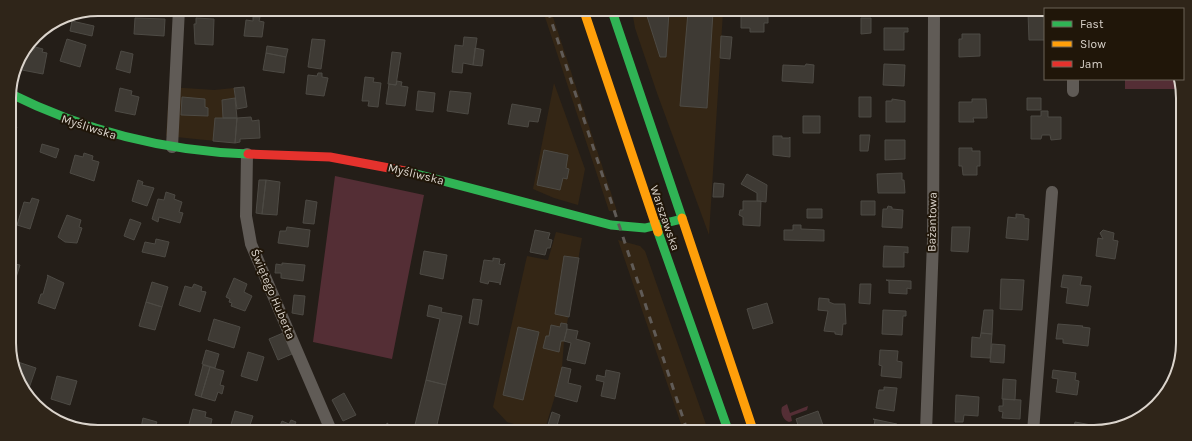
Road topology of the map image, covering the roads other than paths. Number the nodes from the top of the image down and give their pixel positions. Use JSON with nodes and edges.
{"nodes":[{"id":1,"x":179,"y":16,"type":"edge"},
{"id":2,"x":586,"y":16,"type":"edge"},
{"id":3,"x":614,"y":16,"type":"edge"},
{"id":4,"x":934,"y":16,"type":"edge"},
{"id":5,"x":16,"y":97,"type":"edge"},
{"id":6,"x":172,"y":147,"type":"junction"},
{"id":7,"x":247,"y":154,"type":"junction"},
{"id":8,"x":1052,"y":192,"type":"dead end"},
{"id":9,"x":682,"y":219,"type":"junction"},
{"id":10,"x":656,"y":226,"type":"junction"},
{"id":11,"x":329,"y":425,"type":"edge"},
{"id":12,"x":726,"y":425,"type":"edge"},
{"id":13,"x":751,"y":425,"type":"edge"},
{"id":14,"x":926,"y":425,"type":"edge"},
{"id":15,"x":1035,"y":425,"type":"edge"}],
"edges":[{"from":1,"to":6,"type":"street"},
{"from":2,"to":10,"type":"main road","name":"Warszawska"},
{"from":3,"to":9,"type":"main road","name":"Warszawska"},
{"from":4,"to":14,"type":"street","name":"Bażantowa"},
{"from":5,"to":6,"type":"main road","name":"Myśliwska"},
{"from":6,"to":7,"type":"main road","name":"Myśliwska"},
{"from":7,"to":10,"type":"main road","name":"Myśliwska"},
{"from":7,"to":11,"type":"street","name":"Świętego Huberta"},
{"from":8,"to":15,"type":"street"},
{"from":9,"to":10,"type":"main road","name":"Myśliwska"},
{"from":9,"to":13,"type":"main road","name":"Warszawska"},
{"from":10,"to":12,"type":"main road","name":"Warszawska"}]}
